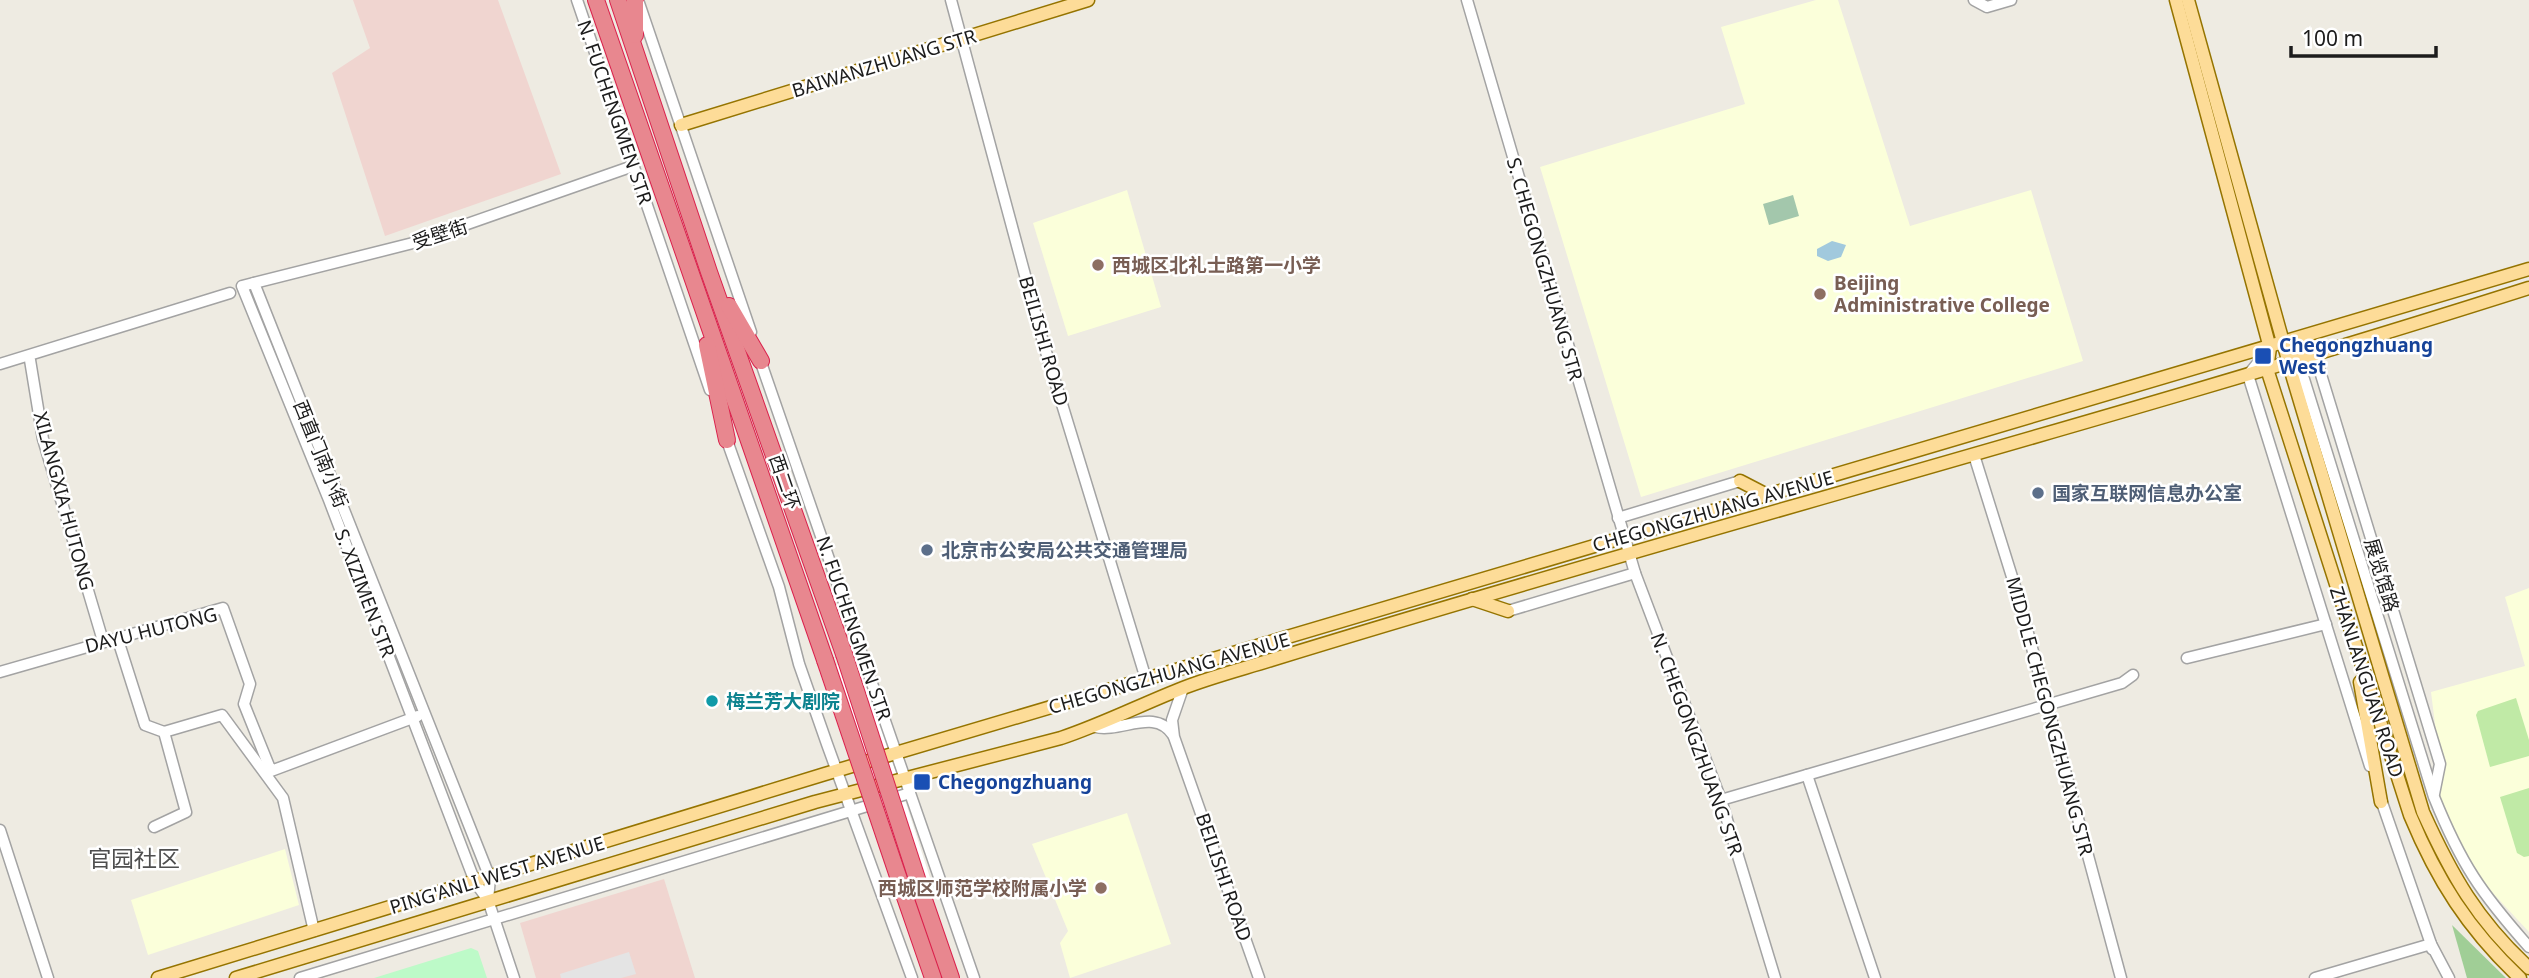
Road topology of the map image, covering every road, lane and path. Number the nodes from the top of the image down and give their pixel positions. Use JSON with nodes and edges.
{"nodes":[{"id":1,"x":577,"y":0,"type":"edge"},
{"id":2,"x":596,"y":0,"type":"edge"},
{"id":3,"x":618,"y":0,"type":"edge"},
{"id":4,"x":636,"y":0,"type":"edge"},
{"id":5,"x":951,"y":0,"type":"edge"},
{"id":6,"x":1088,"y":0,"type":"edge"},
{"id":7,"x":1467,"y":0,"type":"edge"},
{"id":8,"x":1974,"y":0,"type":"edge"},
{"id":9,"x":2011,"y":0,"type":"edge"},
{"id":10,"x":2176,"y":0,"type":"edge"},
{"id":11,"x":2188,"y":0,"type":"edge"},
{"id":12,"x":1067,"y":3,"type":"edge"},
{"id":13,"x":963,"y":39,"type":"junction"},
{"id":14,"x":635,"y":52,"type":"junction"},
{"id":15,"x":681,"y":125,"type":"junction"},
{"id":16,"x":633,"y":166,"type":"junction"},
{"id":17,"x":2529,"y":269,"type":"edge"},
{"id":18,"x":709,"y":272,"type":"junction"},
{"id":19,"x":693,"y":278,"type":"junction"},
{"id":20,"x":254,"y":283,"type":"junction"},
{"id":21,"x":242,"y":286,"type":"joint"},
{"id":22,"x":2529,"y":288,"type":"edge"},
{"id":23,"x":230,"y":293,"type":"dead end"},
{"id":24,"x":2284,"y":344,"type":"junction"},
{"id":25,"x":2270,"y":348,"type":"junction"},
{"id":26,"x":2315,"y":355,"type":"junction"},
{"id":27,"x":30,"y":360,"type":"dead end"},
{"id":28,"x":761,"y":361,"type":"junction"},
{"id":29,"x":2293,"y":362,"type":"junction"},
{"id":30,"x":0,"y":364,"type":"edge"},
{"id":31,"x":2267,"y":369,"type":"junction"},
{"id":32,"x":2248,"y":375,"type":"junction"},
{"id":33,"x":727,"y":439,"type":"junction"},
{"id":34,"x":1973,"y":455,"type":"junction"},
{"id":35,"x":1740,"y":481,"type":"joint"},
{"id":36,"x":1767,"y":495,"type":"junction"},
{"id":37,"x":2361,"y":505,"type":"junction"},
{"id":38,"x":1618,"y":518,"type":"junction"},
{"id":39,"x":1623,"y":537,"type":"junction"},
{"id":40,"x":1628,"y":552,"type":"junction"},
{"id":41,"x":1635,"y":573,"type":"junction"},
{"id":42,"x":2366,"y":579,"type":"junction"},
{"id":43,"x":1472,"y":599,"type":"junction"},
{"id":44,"x":1508,"y":611,"type":"joint"},
{"id":45,"x":2326,"y":624,"type":"junction"},
{"id":46,"x":2351,"y":630,"type":"junction"},
{"id":47,"x":118,"y":640,"type":"junction"},
{"id":48,"x":103,"y":641,"type":"junction"},
{"id":49,"x":2187,"y":658,"type":"dead end"},
{"id":50,"x":0,"y":672,"type":"edge"},
{"id":51,"x":2133,"y":675,"type":"dead end"},
{"id":52,"x":1146,"y":679,"type":"junction"},
{"id":53,"x":1183,"y":688,"type":"junction"},
{"id":54,"x":2047,"y":703,"type":"junction"},
{"id":55,"x":424,"y":713,"type":"junction"},
{"id":56,"x":412,"y":718,"type":"junction"},
{"id":57,"x":1095,"y":727,"type":"junction"},
{"id":58,"x":163,"y":732,"type":"junction"},
{"id":59,"x":1174,"y":737,"type":"junction"},
{"id":60,"x":897,"y":753,"type":"junction"},
{"id":61,"x":836,"y":771,"type":"junction"},
{"id":62,"x":1807,"y":775,"type":"junction"},
{"id":63,"x":908,"y":787,"type":"junction"},
{"id":64,"x":845,"y":795,"type":"junction"},
{"id":65,"x":2434,"y":797,"type":"junction"},
{"id":66,"x":1721,"y":800,"type":"junction"},
{"id":67,"x":2381,"y":802,"type":"junction"},
{"id":68,"x":851,"y":811,"type":"junction"},
{"id":69,"x":154,"y":827,"type":"dead end"},
{"id":70,"x":0,"y":830,"type":"edge"},
{"id":71,"x":490,"y":878,"type":"junction"},
{"id":72,"x":475,"y":882,"type":"junction"},
{"id":73,"x":913,"y":894,"type":"junction"},
{"id":74,"x":488,"y":900,"type":"junction"},
{"id":75,"x":494,"y":919,"type":"junction"},
{"id":76,"x":314,"y":931,"type":"junction"},
{"id":77,"x":2431,"y":944,"type":"junction"},
{"id":78,"x":2529,"y":947,"type":"edge"},
{"id":79,"x":2521,"y":970,"type":"edge"},
{"id":80,"x":48,"y":978,"type":"edge"},
{"id":81,"x":158,"y":978,"type":"edge"},
{"id":82,"x":236,"y":978,"type":"edge"},
{"id":83,"x":300,"y":978,"type":"edge"},
{"id":84,"x":513,"y":978,"type":"edge"},
{"id":85,"x":912,"y":978,"type":"edge"},
{"id":86,"x":933,"y":978,"type":"edge"},
{"id":87,"x":951,"y":978,"type":"edge"},
{"id":88,"x":974,"y":978,"type":"edge"},
{"id":89,"x":1259,"y":978,"type":"edge"},
{"id":90,"x":1775,"y":978,"type":"edge"},
{"id":91,"x":1875,"y":978,"type":"edge"},
{"id":92,"x":2121,"y":978,"type":"edge"},
{"id":93,"x":2315,"y":978,"type":"edge"},
{"id":94,"x":2441,"y":978,"type":"edge"},
{"id":95,"x":2448,"y":978,"type":"edge"}],
"edges":[{"from":1,"to":16,"type":"street","name":"N. FUCHENGMEN STR"},
{"from":2,"to":19,"type":"highway","name":"西二环"},
{"from":3,"to":14,"type":"highway","name":"西二环"},
{"from":4,"to":14,"type":"highway"},
{"from":4,"to":15,"type":"street","name":"N. FUCHENGMEN STR"},
{"from":5,"to":13,"type":"street","name":"BEILISHI ROAD"},
{"from":6,"to":12,"type":"main road","name":"BAIWANZHUANG STR"},
{"from":7,"to":38,"type":"street","name":"S. CHEGONGZHUANG STR"},
{"from":8,"to":9,"type":"street"},
{"from":10,"to":25,"type":"main road"},
{"from":11,"to":24,"type":"main road"},
{"from":12,"to":13,"type":"main road","name":"BAIWANZHUANG STR"},
{"from":13,"to":15,"type":"main road","name":"BAIWANZHUANG STR"},
{"from":13,"to":52,"type":"street","name":"BEILISHI ROAD"},
{"from":14,"to":18,"type":"highway","name":"西二环"},
{"from":15,"to":28,"type":"street","name":"N. FUCHENGMEN STR"},
{"from":16,"to":20,"type":"street","name":"受壁街"},
{"from":16,"to":33,"type":"street","name":"N. FUCHENGMEN STR"},
{"from":17,"to":24,"type":"main road","name":"CHEGONGZHUANG AVENUE"},
{"from":18,"to":28,"type":"highway"},
{"from":18,"to":73,"type":"highway","name":"西二环","bridge":true},
{"from":19,"to":33,"type":"highway"},
{"from":19,"to":73,"type":"highway","name":"西二环","bridge":true},
{"from":20,"to":21,"type":"street","name":"受壁街"},
{"from":20,"to":55,"type":"street","name":"西直门南小街"},
{"from":21,"to":56,"type":"street","name":"S. XIZIMEN STR"},
{"from":22,"to":26,"type":"main road"},
{"from":23,"to":30,"type":"street"},
{"from":24,"to":25,"type":"main road","name":"CHEGONGZHUANG AVENUE"},
{"from":24,"to":26,"type":"street"},
{"from":24,"to":29,"type":"main road","name":"ZHANLANGUAN ROAD"},
{"from":25,"to":31,"type":"main road"},
{"from":25,"to":32,"type":"street"},
{"from":25,"to":36,"type":"main road","name":"CHEGONGZHUANG AVENUE"},
{"from":26,"to":29,"type":"main road"},
{"from":26,"to":37,"type":"street","name":"展览馆路"},
{"from":27,"to":48,"type":"street","name":"XILANGXIA HUTONG"},
{"from":28,"to":60,"type":"street","name":"N. FUCHENGMEN STR"},
{"from":29,"to":31,"type":"main road"},
{"from":29,"to":42,"type":"street","name":"展览馆路"},
{"from":29,"to":79,"type":"main road","name":"ZHANLANGUAN ROAD"},
{"from":31,"to":32,"type":"main road","name":"CHEGONGZHUANG AVENUE"},
{"from":31,"to":46,"type":"main road","name":"ZHANLANGUAN ROAD"},
{"from":32,"to":34,"type":"main road","name":"CHEGONGZHUANG AVENUE"},
{"from":32,"to":45,"type":"street"},
{"from":33,"to":61,"type":"street","name":"N. FUCHENGMEN STR"},
{"from":34,"to":40,"type":"main road","name":"CHEGONGZHUANG AVENUE"},
{"from":34,"to":54,"type":"street","name":"MIDDLE CHEGONGZHUANG STR"},
{"from":35,"to":36,"type":"main road"},
{"from":35,"to":38,"type":"street"},
{"from":36,"to":39,"type":"main road","name":"CHEGONGZHUANG AVENUE"},
{"from":37,"to":42,"type":"street"},
{"from":37,"to":65,"type":"street","name":"展览馆路"},
{"from":38,"to":39,"type":"street","name":"S. CHEGONGZHUANG STR"},
{"from":39,"to":40,"type":"street","name":"S. CHEGONGZHUANG STR"},
{"from":39,"to":52,"type":"main road","name":"CHEGONGZHUANG AVENUE"},
{"from":40,"to":41,"type":"street","name":"N. CHEGONGZHUANG STR"},
{"from":40,"to":43,"type":"main road","name":"CHEGONGZHUANG AVENUE"},
{"from":41,"to":44,"type":"street"},
{"from":41,"to":66,"type":"street","name":"N. CHEGONGZHUANG STR"},
{"from":42,"to":65,"type":"street","name":"展览馆路"},
{"from":43,"to":44,"type":"main road"},
{"from":43,"to":53,"type":"main road","name":"CHEGONGZHUANG AVENUE"},
{"from":45,"to":49,"type":"street"},
{"from":45,"to":67,"type":"street"},
{"from":46,"to":67,"type":"main road"},
{"from":46,"to":79,"type":"main road","name":"ZHANLANGUAN ROAD"},
{"from":47,"to":48,"type":"street","name":"DAYU HUTONG"},
{"from":47,"to":56,"type":"street","name":"DAYU HUTONG"},
{"from":47,"to":58,"type":"street"},
{"from":48,"to":50,"type":"street","name":"DAYU HUTONG"},
{"from":51,"to":54,"type":"street"},
{"from":52,"to":60,"type":"main road","name":"CHEGONGZHUANG AVENUE"},
{"from":53,"to":57,"type":"main road","name":"CHEGONGZHUANG AVENUE"},
{"from":53,"to":59,"type":"street","name":"BEILISHI ROAD"},
{"from":54,"to":62,"type":"street"},
{"from":54,"to":92,"type":"street","name":"MIDDLE CHEGONGZHUANG STR"},
{"from":55,"to":56,"type":"street","name":"DAYU HUTONG"},
{"from":55,"to":71,"type":"street","name":"西直门南小街"},
{"from":56,"to":72,"type":"street","name":"S. XIZIMEN STR"},
{"from":57,"to":59,"type":"street"},
{"from":57,"to":63,"type":"main road","name":"CHEGONGZHUANG AVENUE"},
{"from":58,"to":69,"type":"street"},
{"from":58,"to":76,"type":"street"},
{"from":59,"to":89,"type":"street","name":"BEILISHI ROAD"},
{"from":60,"to":61,"type":"main road","name":"CHEGONGZHUANG AVENUE"},
{"from":60,"to":63,"type":"street","name":"N. FUCHENGMEN STR"},
{"from":61,"to":64,"type":"street","name":"N. FUCHENGMEN STR"},
{"from":61,"to":71,"type":"main road","name":"PING'ANLI WEST AVENUE"},
{"from":62,"to":66,"type":"street"},
{"from":62,"to":91,"type":"street"},
{"from":63,"to":64,"type":"main road","name":"PING'ANLI WEST AVENUE"},
{"from":63,"to":68,"type":"street"},
{"from":63,"to":88,"type":"street","name":"N. FUCHENGMEN STR"},
{"from":64,"to":68,"type":"street","name":"N. FUCHENGMEN STR"},
{"from":64,"to":74,"type":"main road","name":"PING'ANLI WEST AVENUE"},
{"from":65,"to":78,"type":"street","name":"展览馆路"},
{"from":66,"to":90,"type":"street","name":"N. CHEGONGZHUANG STR"},
{"from":67,"to":77,"type":"street","name":"ZHANLANGUAN ROAD"},
{"from":68,"to":75,"type":"street"},
{"from":68,"to":85,"type":"street","name":"N. FUCHENGMEN STR"},
{"from":70,"to":80,"type":"street"},
{"from":71,"to":72,"type":"main road","name":"PING'ANLI WEST AVENUE"},
{"from":71,"to":74,"type":"street","name":"西直门南小街"},
{"from":72,"to":74,"type":"street","name":"S. XIZIMEN STR"},
{"from":72,"to":76,"type":"main road","name":"PING'ANLI WEST AVENUE"},
{"from":73,"to":86,"type":"highway","name":"西二环"},
{"from":73,"to":87,"type":"highway","name":"西二环"},
{"from":74,"to":75,"type":"street"},
{"from":74,"to":82,"type":"main road","name":"PING'ANLI WEST AVENUE"},
{"from":75,"to":83,"type":"street"},
{"from":75,"to":84,"type":"street"},
{"from":76,"to":81,"type":"main road","name":"PING'ANLI WEST AVENUE"},
{"from":77,"to":93,"type":"street"},
{"from":77,"to":94,"type":"street"},
{"from":77,"to":95,"type":"street","name":"ZHANLANGUAN ROAD"}]}
